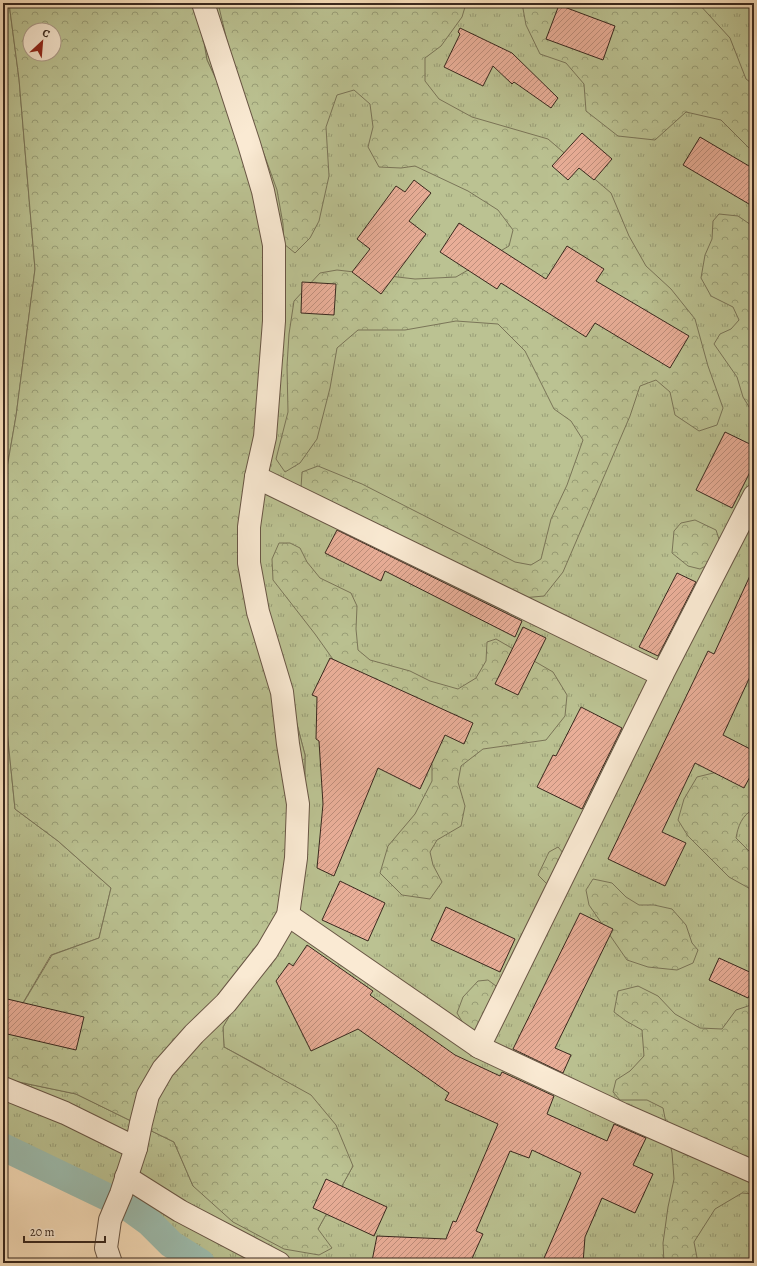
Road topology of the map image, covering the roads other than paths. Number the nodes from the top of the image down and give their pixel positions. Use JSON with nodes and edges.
{"nodes":[{"id":1,"x":204,"y":3,"type":"edge"},
{"id":2,"x":256,"y":477,"type":"junction"},
{"id":3,"x":754,"y":496,"type":"edge"},
{"id":4,"x":662,"y":675,"type":"junction"},
{"id":5,"x":288,"y":914,"type":"junction"},
{"id":6,"x":478,"y":1047,"type":"junction"},
{"id":7,"x":3,"y":1088,"type":"edge"},
{"id":8,"x":136,"y":1148,"type":"junction"},
{"id":9,"x":754,"y":1172,"type":"edge"},
{"id":10,"x":124,"y":1185,"type":"junction"},
{"id":11,"x":111,"y":1263,"type":"edge"},
{"id":12,"x":279,"y":1263,"type":"edge"}],
"edges":[{"from":1,"to":2,"type":"street"},
{"from":2,"to":4,"type":"street"},
{"from":2,"to":5,"type":"street"},
{"from":3,"to":4,"type":"street"},
{"from":4,"to":6,"type":"street"},
{"from":5,"to":6,"type":"street"},
{"from":5,"to":8,"type":"street"},
{"from":6,"to":9,"type":"street"},
{"from":7,"to":8,"type":"street"},
{"from":8,"to":10,"type":"street"},
{"from":10,"to":11,"type":"street"},
{"from":10,"to":12,"type":"street"}]}
